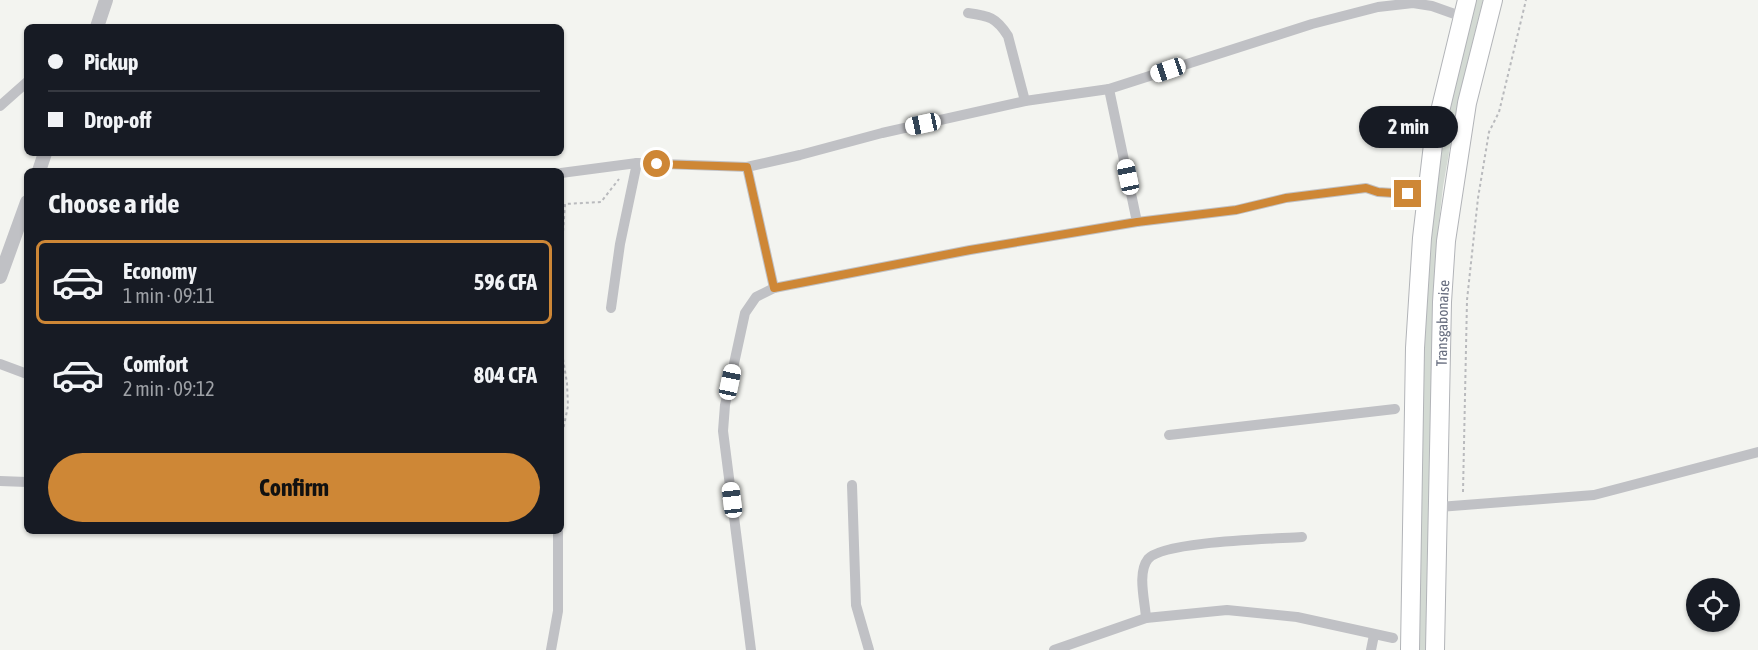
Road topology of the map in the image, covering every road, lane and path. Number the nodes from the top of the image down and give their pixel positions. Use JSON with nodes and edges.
{"nodes":[{"id":1,"x":106,"y":0,"type":"edge"},
{"id":2,"x":1493,"y":0,"type":"edge"},
{"id":3,"x":1526,"y":0,"type":"edge"},
{"id":4,"x":1465,"y":8,"type":"edge"},
{"id":5,"x":968,"y":13,"type":"dead end"},
{"id":6,"x":98,"y":24,"type":"edge"},
{"id":7,"x":24,"y":85,"type":"edge"},
{"id":8,"x":1109,"y":89,"type":"junction"},
{"id":9,"x":1025,"y":101,"type":"junction"},
{"id":10,"x":0,"y":106,"type":"edge"},
{"id":11,"x":637,"y":163,"type":"junction"},
{"id":12,"x":747,"y":167,"type":"junction"},
{"id":13,"x":564,"y":173,"type":"edge"},
{"id":14,"x":1408,"y":194,"type":"dead end"},
{"id":15,"x":24,"y":210,"type":"edge"},
{"id":16,"x":564,"y":218,"type":"edge"},
{"id":17,"x":1137,"y":222,"type":"junction"},
{"id":18,"x":0,"y":277,"type":"edge"},
{"id":19,"x":774,"y":288,"type":"junction"},
{"id":20,"x":612,"y":308,"type":"dead end"},
{"id":21,"x":0,"y":364,"type":"edge"},
{"id":22,"x":564,"y":366,"type":"edge"},
{"id":23,"x":24,"y":373,"type":"edge"},
{"id":24,"x":1395,"y":409,"type":"dead end"},
{"id":25,"x":564,"y":425,"type":"edge"},
{"id":26,"x":1169,"y":435,"type":"dead end"},
{"id":27,"x":1758,"y":452,"type":"edge"},
{"id":28,"x":0,"y":481,"type":"edge"},
{"id":29,"x":24,"y":482,"type":"edge"},
{"id":30,"x":852,"y":484,"type":"dead end"},
{"id":31,"x":1439,"y":507,"type":"junction"},
{"id":32,"x":1462,"y":507,"type":"junction"},
{"id":33,"x":558,"y":534,"type":"edge"},
{"id":34,"x":1302,"y":537,"type":"dead end"},
{"id":35,"x":1146,"y":618,"type":"junction"},
{"id":36,"x":1374,"y":635,"type":"junction"},
{"id":37,"x":1393,"y":638,"type":"dead end"},
{"id":38,"x":551,"y":650,"type":"edge"},
{"id":39,"x":751,"y":650,"type":"edge"},
{"id":40,"x":869,"y":650,"type":"edge"},
{"id":41,"x":1054,"y":650,"type":"edge"},
{"id":42,"x":1371,"y":650,"type":"edge"},
{"id":43,"x":1410,"y":650,"type":"edge"},
{"id":44,"x":1436,"y":650,"type":"edge"}],
"edges":[{"from":1,"to":6,"type":"street"},
{"from":2,"to":31,"type":"highway","name":"Transgabonaise"},
{"from":3,"to":32,"type":"path"},
{"from":4,"to":8,"type":"street"},
{"from":4,"to":43,"type":"highway","name":"Transgabonaise"},
{"from":5,"to":9,"type":"street"},
{"from":7,"to":10,"type":"street"},
{"from":8,"to":9,"type":"street"},
{"from":8,"to":17,"type":"street"},
{"from":9,"to":12,"type":"street"},
{"from":11,"to":12,"type":"street"},
{"from":11,"to":13,"type":"street"},
{"from":11,"to":16,"type":"path"},
{"from":11,"to":20,"type":"street"},
{"from":12,"to":19,"type":"street"},
{"from":14,"to":17,"type":"street"},
{"from":15,"to":18,"type":"street"},
{"from":17,"to":19,"type":"street"},
{"from":19,"to":39,"type":"street"},
{"from":21,"to":23,"type":"street"},
{"from":22,"to":25,"type":"path"},
{"from":24,"to":26,"type":"street"},
{"from":27,"to":32,"type":"street"},
{"from":28,"to":29,"type":"street"},
{"from":30,"to":40,"type":"street"},
{"from":31,"to":32,"type":"street"},
{"from":31,"to":44,"type":"highway","name":"Transgabonaise"},
{"from":33,"to":38,"type":"street"},
{"from":34,"to":35,"type":"street"},
{"from":35,"to":36,"type":"street"},
{"from":35,"to":41,"type":"street"},
{"from":36,"to":37,"type":"street"},
{"from":36,"to":42,"type":"street"}]}
